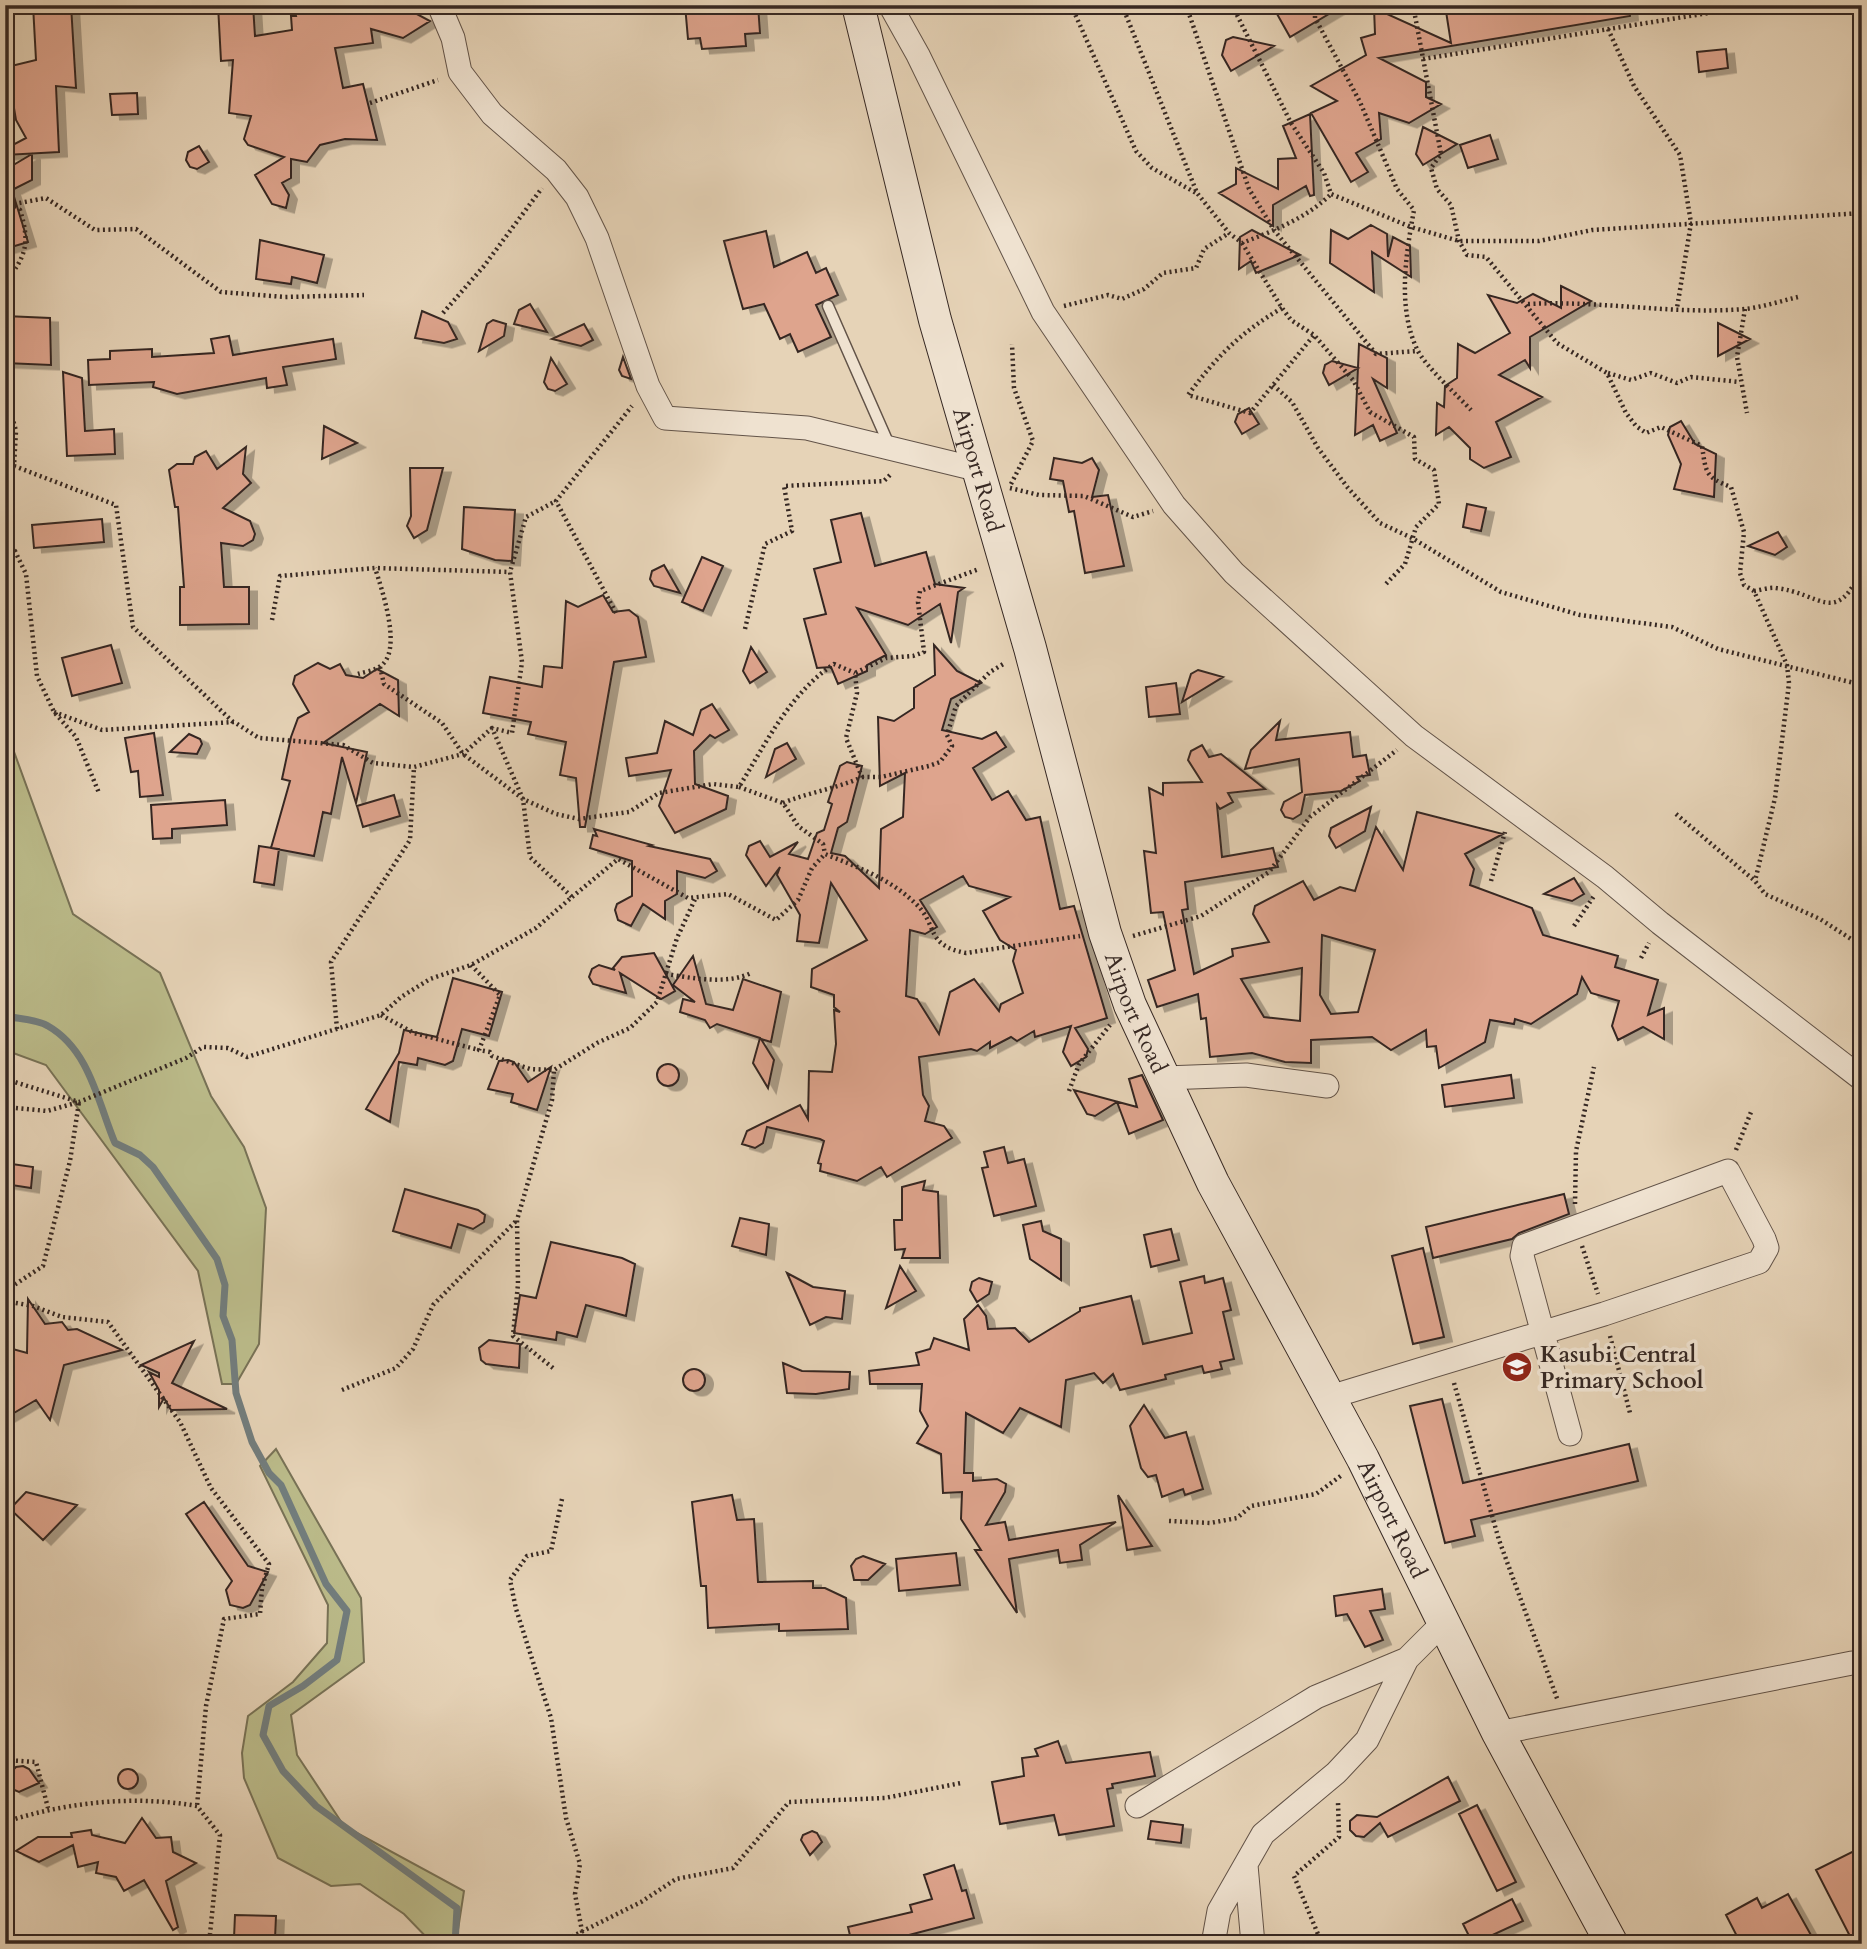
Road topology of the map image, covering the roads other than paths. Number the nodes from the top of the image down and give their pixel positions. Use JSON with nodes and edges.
{"nodes":[{"id":1,"x":439,"y":5,"type":"edge"},
{"id":2,"x":858,"y":5,"type":"edge"},
{"id":3,"x":890,"y":5,"type":"edge"},
{"id":4,"x":828,"y":306,"type":"dead end"},
{"id":5,"x":901,"y":450,"type":"junction"},
{"id":6,"x":992,"y":484,"type":"junction"},
{"id":7,"x":1165,"y":1078,"type":"junction"},
{"id":8,"x":1862,"y":1079,"type":"edge"},
{"id":9,"x":1327,"y":1086,"type":"dead end"},
{"id":10,"x":1543,"y":1331,"type":"junction"},
{"id":11,"x":1330,"y":1397,"type":"junction"},
{"id":12,"x":1570,"y":1434,"type":"dead end"},
{"id":13,"x":1445,"y":1621,"type":"junction"},
{"id":14,"x":1407,"y":1658,"type":"junction"},
{"id":15,"x":1862,"y":1664,"type":"edge"},
{"id":16,"x":1498,"y":1733,"type":"junction"},
{"id":17,"x":1137,"y":1806,"type":"dead end"},
{"id":18,"x":1246,"y":1865,"type":"junction"},
{"id":19,"x":1213,"y":1944,"type":"edge"},
{"id":20,"x":1253,"y":1944,"type":"edge"},
{"id":21,"x":1612,"y":1944,"type":"edge"}],
"edges":[{"from":1,"to":5,"type":"street"},
{"from":2,"to":6,"type":"street","name":"Airport Road"},
{"from":3,"to":8,"type":"street"},
{"from":4,"to":5,"type":"lane"},
{"from":5,"to":6,"type":"street"},
{"from":6,"to":7,"type":"street","name":"Airport Road"},
{"from":7,"to":9,"type":"street"},
{"from":7,"to":11,"type":"street","name":"Airport Road"},
{"from":10,"to":10,"type":"street"},
{"from":10,"to":11,"type":"street"},
{"from":10,"to":12,"type":"street"},
{"from":11,"to":13,"type":"street","name":"Airport Road"},
{"from":13,"to":14,"type":"street"},
{"from":13,"to":16,"type":"street","name":"Airport Road"},
{"from":14,"to":17,"type":"street"},
{"from":14,"to":18,"type":"street"},
{"from":15,"to":16,"type":"street"},
{"from":16,"to":21,"type":"street","name":"Airport Road"},
{"from":18,"to":19,"type":"street"},
{"from":18,"to":20,"type":"street"}]}
